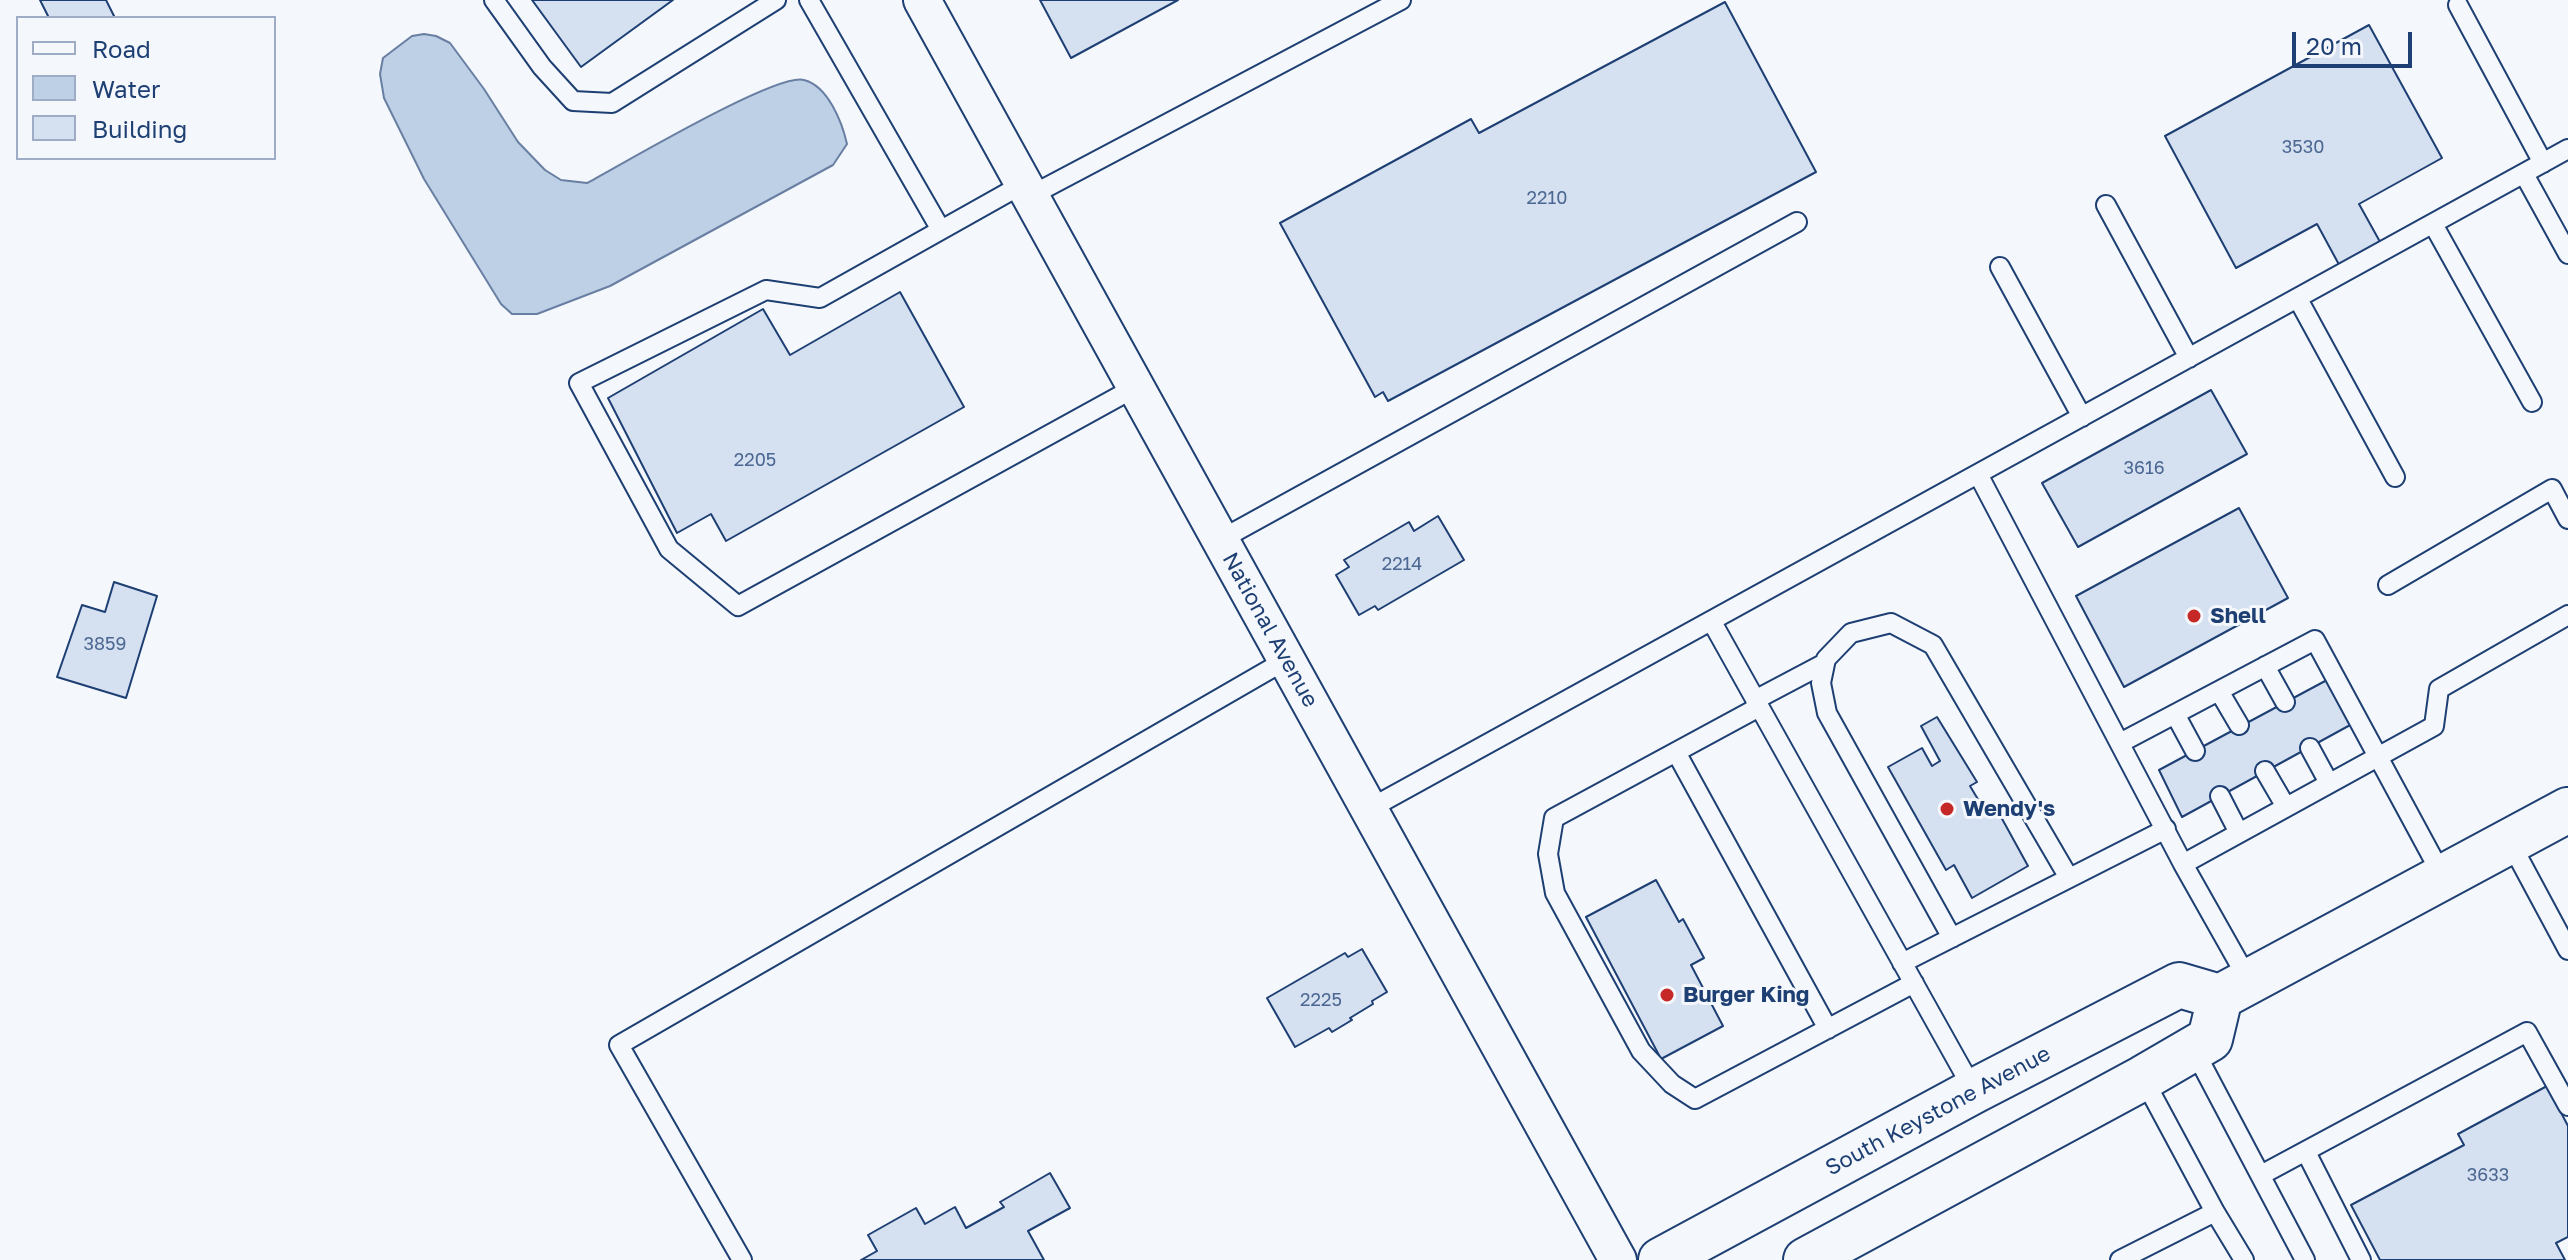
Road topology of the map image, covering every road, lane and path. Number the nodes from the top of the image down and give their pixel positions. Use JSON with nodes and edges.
{"nodes":[{"id":1,"x":494,"y":0,"type":"edge"},
{"id":2,"x":776,"y":0,"type":"edge"},
{"id":3,"x":809,"y":0,"type":"edge"},
{"id":4,"x":922,"y":0,"type":"edge"},
{"id":5,"x":1401,"y":0,"type":"edge"},
{"id":6,"x":2458,"y":5,"type":"dead end"},
{"id":7,"x":2568,"y":149,"type":"edge"},
{"id":8,"x":2543,"y":163,"type":"junction"},
{"id":9,"x":2524,"y":174,"type":"junction"},
{"id":10,"x":1027,"y":190,"type":"junction"},
{"id":11,"x":2106,"y":205,"type":"dead end"},
{"id":12,"x":1797,"y":222,"type":"dead end"},
{"id":13,"x":2433,"y":224,"type":"junction"},
{"id":14,"x":941,"y":230,"type":"junction"},
{"id":15,"x":2568,"y":254,"type":"edge"},
{"id":16,"x":2000,"y":267,"type":"dead end"},
{"id":17,"x":2298,"y":299,"type":"junction"},
{"id":18,"x":2189,"y":358,"type":"junction"},
{"id":19,"x":1136,"y":387,"type":"junction"},
{"id":20,"x":2532,"y":402,"type":"dead end"},
{"id":21,"x":2082,"y":417,"type":"junction"},
{"id":22,"x":1978,"y":474,"type":"junction"},
{"id":23,"x":2395,"y":477,"type":"dead end"},
{"id":24,"x":2568,"y":519,"type":"edge"},
{"id":25,"x":1220,"y":540,"type":"junction"},
{"id":26,"x":2388,"y":585,"type":"dead end"},
{"id":27,"x":2568,"y":615,"type":"edge"},
{"id":28,"x":1712,"y":622,"type":"junction"},
{"id":29,"x":1286,"y":660,"type":"junction"},
{"id":30,"x":1825,"y":663,"type":"junction"},
{"id":31,"x":2265,"y":666,"type":"junction"},
{"id":32,"x":2219,"y":691,"type":"junction"},
{"id":33,"x":2285,"y":702,"type":"dead end"},
{"id":34,"x":1757,"y":703,"type":"junction"},
{"id":35,"x":2175,"y":714,"type":"junction"},
{"id":36,"x":2239,"y":725,"type":"dead end"},
{"id":37,"x":2120,"y":743,"type":"junction"},
{"id":38,"x":2310,"y":748,"type":"dead end"},
{"id":39,"x":2195,"y":751,"type":"dead end"},
{"id":40,"x":1676,"y":752,"type":"junction"},
{"id":41,"x":2378,"y":757,"type":"junction"},
{"id":42,"x":2265,"y":771,"type":"dead end"},
{"id":43,"x":2329,"y":783,"type":"junction"},
{"id":44,"x":2220,"y":796,"type":"dead end"},
{"id":45,"x":2286,"y":807,"type":"junction"},
{"id":46,"x":1369,"y":809,"type":"junction"},
{"id":47,"x":2568,"y":810,"type":"edge"},
{"id":48,"x":2166,"y":829,"type":"junction"},
{"id":49,"x":2239,"y":833,"type":"junction"},
{"id":50,"x":2510,"y":842,"type":"junction"},
{"id":51,"x":2183,"y":864,"type":"junction"},
{"id":52,"x":2443,"y":877,"type":"junction"},
{"id":53,"x":2069,"y":878,"type":"junction"},
{"id":54,"x":1952,"y":938,"type":"junction"},
{"id":55,"x":2568,"y":950,"type":"edge"},
{"id":56,"x":1902,"y":963,"type":"junction"},
{"id":57,"x":1914,"y":983,"type":"junction"},
{"id":58,"x":2234,"y":989,"type":"junction"},
{"id":59,"x":1828,"y":1029,"type":"junction"},
{"id":60,"x":2193,"y":1048,"type":"junction"},
{"id":61,"x":2143,"y":1078,"type":"junction"},
{"id":62,"x":1974,"y":1091,"type":"junction"},
{"id":63,"x":2568,"y":1106,"type":"edge"},
{"id":64,"x":2306,"y":1152,"type":"junction"},
{"id":65,"x":2261,"y":1175,"type":"junction"},
{"id":66,"x":2215,"y":1212,"type":"junction"},
{"id":67,"x":2148,"y":1254,"type":"edge"},
{"id":68,"x":742,"y":1260,"type":"edge"},
{"id":69,"x":1618,"y":1260,"type":"edge"},
{"id":70,"x":1661,"y":1260,"type":"edge"},
{"id":71,"x":1806,"y":1260,"type":"edge"},
{"id":72,"x":2120,"y":1260,"type":"edge"},
{"id":73,"x":2244,"y":1260,"type":"edge"},
{"id":74,"x":2305,"y":1260,"type":"edge"},
{"id":75,"x":2361,"y":1260,"type":"edge"}],
"edges":[{"from":1,"to":2,"type":"lane"},
{"from":3,"to":14,"type":"lane"},
{"from":4,"to":10,"type":"street","name":"National Avenue"},
{"from":5,"to":10,"type":"lane"},
{"from":6,"to":8,"type":"lane"},
{"from":7,"to":8,"type":"lane"},
{"from":8,"to":9,"type":"lane"},
{"from":9,"to":13,"type":"lane"},
{"from":9,"to":15,"type":"lane"},
{"from":10,"to":14,"type":"lane"},
{"from":10,"to":19,"type":"street","name":"National Avenue"},
{"from":11,"to":18,"type":"lane"},
{"from":12,"to":25,"type":"lane"},
{"from":13,"to":17,"type":"lane"},
{"from":13,"to":20,"type":"lane"},
{"from":14,"to":19,"type":"lane"},
{"from":16,"to":21,"type":"lane"},
{"from":17,"to":18,"type":"lane"},
{"from":17,"to":23,"type":"lane"},
{"from":18,"to":21,"type":"lane"},
{"from":19,"to":25,"type":"street","name":"National Avenue"},
{"from":21,"to":22,"type":"lane"},
{"from":22,"to":28,"type":"lane"},
{"from":22,"to":37,"type":"lane"},
{"from":24,"to":26,"type":"lane"},
{"from":25,"to":29,"type":"street","name":"National Avenue"},
{"from":27,"to":41,"type":"lane"},
{"from":28,"to":34,"type":"lane"},
{"from":28,"to":46,"type":"lane"},
{"from":29,"to":46,"type":"street","name":"National Avenue"},
{"from":29,"to":68,"type":"lane"},
{"from":30,"to":34,"type":"lane"},
{"from":30,"to":53,"type":"lane"},
{"from":30,"to":54,"type":"lane"},
{"from":31,"to":32,"type":"lane"},
{"from":31,"to":33,"type":"lane"},
{"from":31,"to":41,"type":"lane"},
{"from":32,"to":35,"type":"lane"},
{"from":32,"to":36,"type":"lane"},
{"from":34,"to":40,"type":"lane"},
{"from":34,"to":56,"type":"lane"},
{"from":35,"to":37,"type":"lane"},
{"from":35,"to":39,"type":"lane"},
{"from":37,"to":48,"type":"lane"},
{"from":38,"to":43,"type":"lane"},
{"from":40,"to":59,"type":"lane"},
{"from":40,"to":59,"type":"lane"},
{"from":41,"to":43,"type":"lane"},
{"from":41,"to":52,"type":"lane"},
{"from":42,"to":45,"type":"lane"},
{"from":43,"to":45,"type":"lane"},
{"from":44,"to":49,"type":"lane"},
{"from":45,"to":49,"type":"lane"},
{"from":46,"to":69,"type":"street","name":"National Avenue"},
{"from":47,"to":50,"type":"main road"},
{"from":48,"to":51,"type":"lane"},
{"from":48,"to":53,"type":"lane"},
{"from":49,"to":51,"type":"lane"},
{"from":50,"to":52,"type":"main road"},
{"from":50,"to":55,"type":"lane"},
{"from":51,"to":58,"type":"lane"},
{"from":52,"to":58,"type":"main road"},
{"from":53,"to":54,"type":"lane"},
{"from":54,"to":56,"type":"lane"},
{"from":56,"to":57,"type":"lane"},
{"from":57,"to":59,"type":"lane"},
{"from":57,"to":62,"type":"lane"},
{"from":58,"to":60,"type":"main road"},
{"from":58,"to":62,"type":"main road","name":"South Keystone Avenue"},
{"from":60,"to":61,"type":"main road"},
{"from":60,"to":65,"type":"lane"},
{"from":61,"to":66,"type":"lane"},
{"from":61,"to":71,"type":"main road"},
{"from":62,"to":70,"type":"main road","name":"South Keystone Avenue"},
{"from":63,"to":64,"type":"lane"},
{"from":64,"to":65,"type":"lane"},
{"from":64,"to":75,"type":"lane"},
{"from":65,"to":74,"type":"lane"},
{"from":66,"to":67,"type":"lane"},
{"from":66,"to":73,"type":"lane"},
{"from":67,"to":72,"type":"lane"}]}
